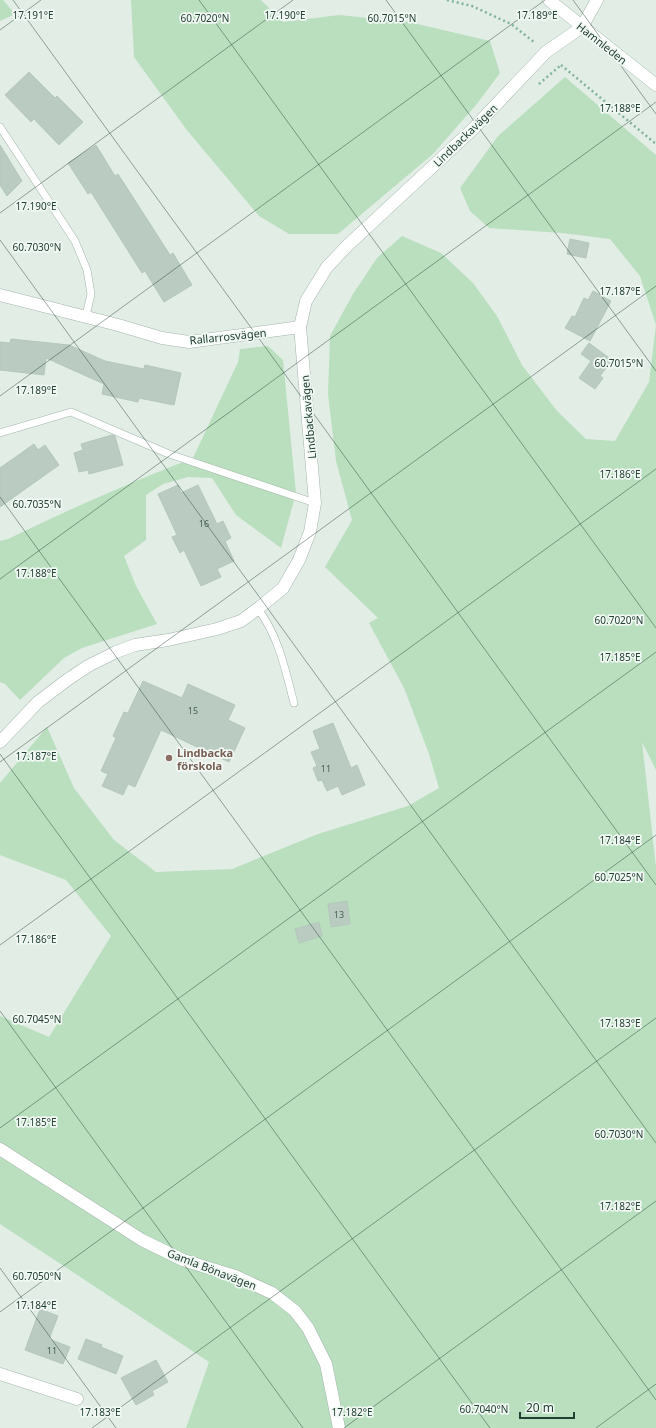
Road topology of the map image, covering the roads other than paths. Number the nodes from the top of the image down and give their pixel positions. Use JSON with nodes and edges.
{"nodes":[{"id":1,"x":549,"y":0,"type":"edge"},
{"id":2,"x":597,"y":0,"type":"edge"},
{"id":3,"x":582,"y":27,"type":"junction"},
{"id":4,"x":656,"y":85,"type":"edge"},
{"id":5,"x":0,"y":127,"type":"edge"},
{"id":6,"x":0,"y":295,"type":"edge"},
{"id":7,"x":86,"y":316,"type":"junction"},
{"id":8,"x":300,"y":327,"type":"junction"},
{"id":9,"x":0,"y":433,"type":"edge"},
{"id":10,"x":315,"y":503,"type":"junction"},
{"id":11,"x":258,"y":609,"type":"junction"},
{"id":12,"x":294,"y":703,"type":"dead end"},
{"id":13,"x":0,"y":742,"type":"edge"},
{"id":14,"x":0,"y":1149,"type":"edge"},
{"id":15,"x":0,"y":1374,"type":"edge"},
{"id":16,"x":77,"y":1399,"type":"dead end"},
{"id":17,"x":339,"y":1428,"type":"edge"}],
"edges":[{"from":1,"to":3,"type":"street","name":"Hamnleden"},
{"from":2,"to":3,"type":"street"},
{"from":3,"to":4,"type":"street","name":"Hamnleden"},
{"from":3,"to":8,"type":"street","name":"Lindbackavägen"},
{"from":5,"to":7,"type":"lane"},
{"from":6,"to":7,"type":"street","name":"Rallarrosvägen"},
{"from":7,"to":8,"type":"street","name":"Rallarrosvägen"},
{"from":8,"to":10,"type":"street","name":"Lindbackavägen"},
{"from":9,"to":10,"type":"lane"},
{"from":10,"to":11,"type":"street","name":"Lindbackavägen"},
{"from":11,"to":12,"type":"lane"},
{"from":11,"to":13,"type":"street","name":"Lindbackavägen"},
{"from":14,"to":17,"type":"street","name":"Gamla Bönavägen"},
{"from":15,"to":16,"type":"street"}]}
